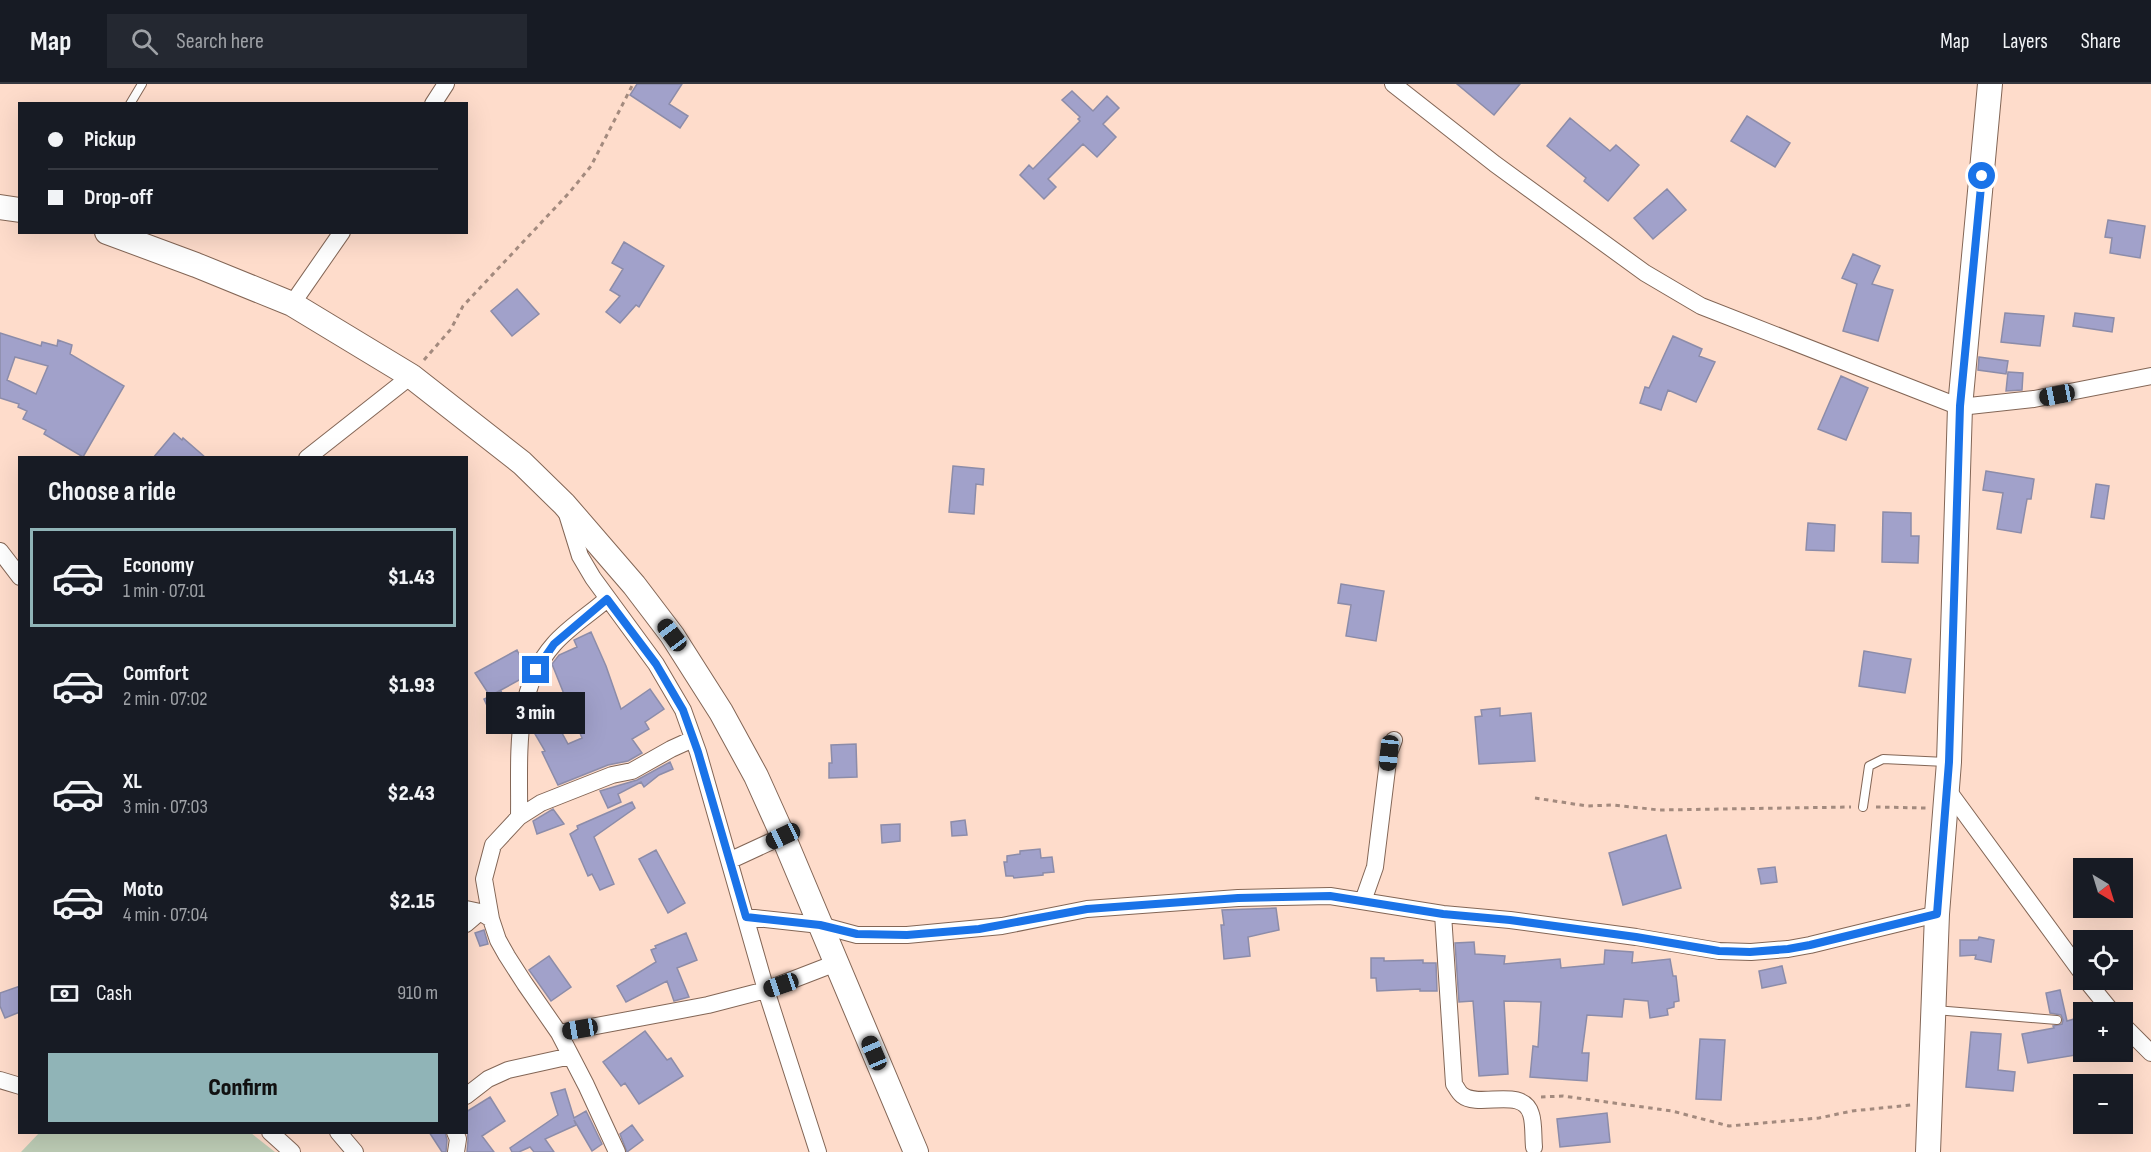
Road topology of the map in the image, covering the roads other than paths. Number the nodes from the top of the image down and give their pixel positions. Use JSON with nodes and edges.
{"nodes":[{"id":1,"x":142,"y":84,"type":"edge"},
{"id":2,"x":446,"y":84,"type":"edge"},
{"id":3,"x":1393,"y":84,"type":"edge"},
{"id":4,"x":1990,"y":84,"type":"edge"},
{"id":5,"x":131,"y":102,"type":"edge"},
{"id":6,"x":434,"y":102,"type":"edge"},
{"id":7,"x":0,"y":207,"type":"edge"},
{"id":8,"x":18,"y":210,"type":"edge"},
{"id":9,"x":113,"y":234,"type":"edge"},
{"id":10,"x":341,"y":234,"type":"edge"},
{"id":11,"x":292,"y":304,"type":"junction"},
{"id":12,"x":411,"y":376,"type":"junction"},
{"id":13,"x":2151,"y":376,"type":"edge"},
{"id":14,"x":1960,"y":406,"type":"junction"},
{"id":15,"x":310,"y":456,"type":"edge"},
{"id":16,"x":564,"y":504,"type":"junction"},
{"id":17,"x":0,"y":551,"type":"edge"},
{"id":18,"x":18,"y":574,"type":"edge"},
{"id":19,"x":607,"y":599,"type":"junction"},
{"id":20,"x":693,"y":739,"type":"junction"},
{"id":21,"x":1394,"y":740,"type":"dead end"},
{"id":22,"x":1949,"y":762,"type":"junction"},
{"id":23,"x":1946,"y":799,"type":"junction"},
{"id":24,"x":1863,"y":807,"type":"road end"},
{"id":25,"x":519,"y":817,"type":"junction"},
{"id":26,"x":783,"y":836,"type":"junction"},
{"id":27,"x":731,"y":860,"type":"junction"},
{"id":28,"x":1363,"y":901,"type":"junction"},
{"id":29,"x":479,"y":913,"type":"edge"},
{"id":30,"x":1443,"y":914,"type":"junction"},
{"id":31,"x":1937,"y":914,"type":"junction"},
{"id":32,"x":746,"y":917,"type":"junction"},
{"id":33,"x":820,"y":925,"type":"junction"},
{"id":34,"x":836,"y":963,"type":"junction"},
{"id":35,"x":2073,"y":963,"type":"edge"},
{"id":36,"x":766,"y":990,"type":"junction"},
{"id":37,"x":2095,"y":990,"type":"edge"},
{"id":38,"x":2104,"y":1002,"type":"edge"},
{"id":39,"x":1934,"y":1010,"type":"junction"},
{"id":40,"x":2057,"y":1020,"type":"dead end"},
{"id":41,"x":559,"y":1033,"type":"junction"},
{"id":42,"x":2133,"y":1035,"type":"edge"},
{"id":43,"x":2151,"y":1053,"type":"edge"},
{"id":44,"x":571,"y":1056,"type":"junction"},
{"id":45,"x":0,"y":1080,"type":"edge"},
{"id":46,"x":18,"y":1085,"type":"edge"},
{"id":47,"x":468,"y":1094,"type":"edge"},
{"id":48,"x":272,"y":1134,"type":"edge"},
{"id":49,"x":340,"y":1134,"type":"edge"},
{"id":50,"x":456,"y":1134,"type":"edge"},
{"id":51,"x":1534,"y":1147,"type":"dead end"},
{"id":52,"x":292,"y":1152,"type":"edge"},
{"id":53,"x":355,"y":1152,"type":"edge"},
{"id":54,"x":456,"y":1152,"type":"edge"},
{"id":55,"x":617,"y":1152,"type":"edge"},
{"id":56,"x":818,"y":1152,"type":"edge"},
{"id":57,"x":916,"y":1152,"type":"edge"},
{"id":58,"x":1928,"y":1152,"type":"edge"}],
"edges":[{"from":1,"to":5,"type":"lane"},
{"from":2,"to":6,"type":"street"},
{"from":3,"to":14,"type":"street"},
{"from":4,"to":14,"type":"main road"},
{"from":7,"to":8,"type":"main road"},
{"from":9,"to":11,"type":"main road"},
{"from":10,"to":11,"type":"street"},
{"from":11,"to":12,"type":"main road"},
{"from":12,"to":15,"type":"street"},
{"from":12,"to":16,"type":"main road"},
{"from":13,"to":14,"type":"street"},
{"from":14,"to":22,"type":"main road"},
{"from":16,"to":19,"type":"street"},
{"from":16,"to":26,"type":"main road"},
{"from":17,"to":18,"type":"street"},
{"from":19,"to":20,"type":"street"},
{"from":19,"to":25,"type":"street"},
{"from":20,"to":25,"type":"street"},
{"from":20,"to":27,"type":"street"},
{"from":21,"to":28,"type":"street"},
{"from":22,"to":23,"type":"main road"},
{"from":22,"to":24,"type":"lane"},
{"from":23,"to":31,"type":"main road"},
{"from":23,"to":35,"type":"street"},
{"from":25,"to":29,"type":"street"},
{"from":26,"to":27,"type":"street"},
{"from":26,"to":33,"type":"main road"},
{"from":27,"to":32,"type":"street"},
{"from":28,"to":30,"type":"street"},
{"from":28,"to":33,"type":"street"},
{"from":29,"to":41,"type":"street"},
{"from":30,"to":31,"type":"street"},
{"from":30,"to":51,"type":"street"},
{"from":31,"to":39,"type":"main road"},
{"from":32,"to":33,"type":"street"},
{"from":32,"to":36,"type":"street"},
{"from":33,"to":34,"type":"main road"},
{"from":34,"to":36,"type":"street"},
{"from":34,"to":57,"type":"main road"},
{"from":36,"to":41,"type":"street"},
{"from":36,"to":56,"type":"street"},
{"from":37,"to":38,"type":"street"},
{"from":39,"to":40,"type":"lane"},
{"from":39,"to":58,"type":"main road"},
{"from":41,"to":44,"type":"street"},
{"from":42,"to":43,"type":"street"},
{"from":44,"to":47,"type":"street"},
{"from":44,"to":55,"type":"street"},
{"from":45,"to":46,"type":"street"},
{"from":48,"to":52,"type":"street"},
{"from":49,"to":53,"type":"street"},
{"from":50,"to":54,"type":"street"}]}
